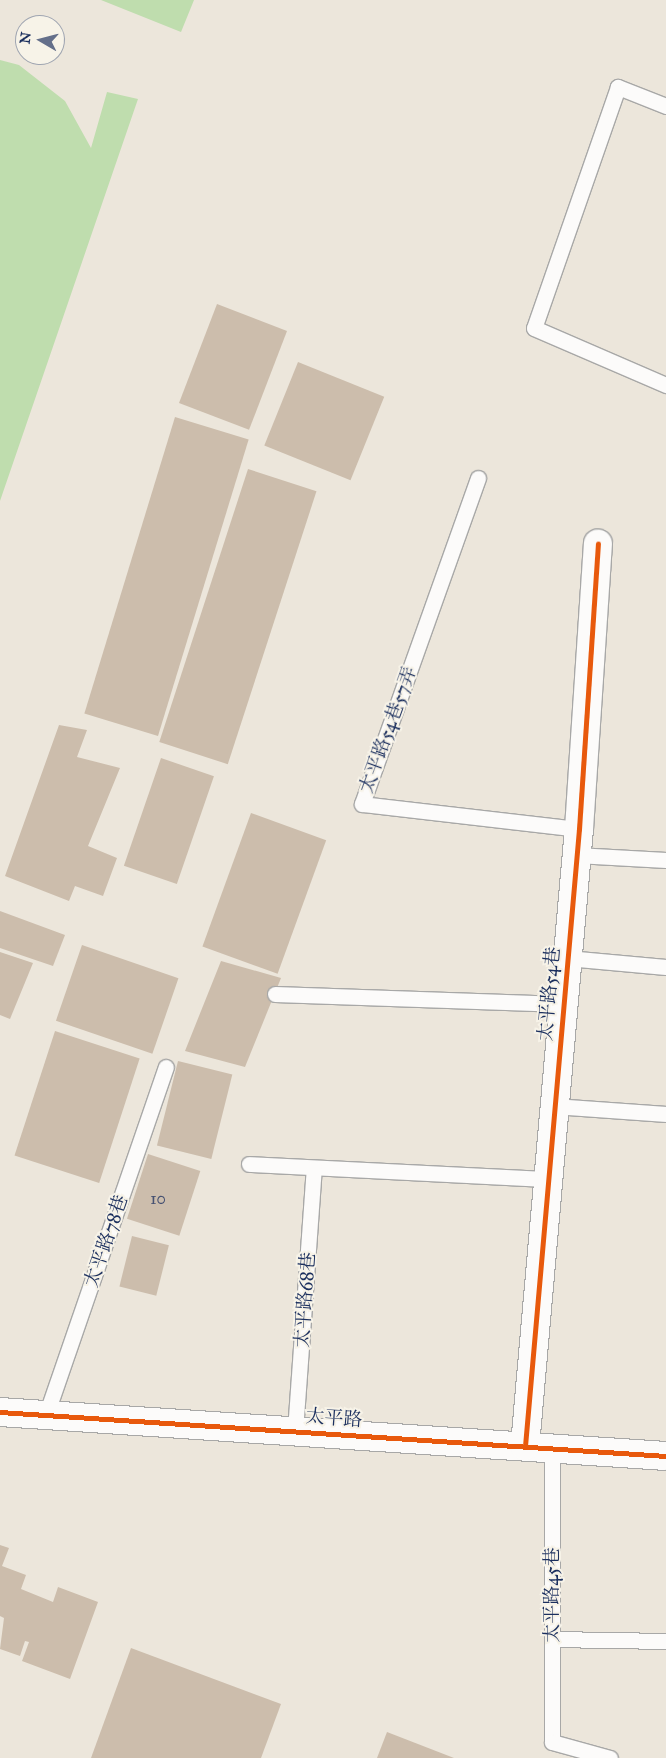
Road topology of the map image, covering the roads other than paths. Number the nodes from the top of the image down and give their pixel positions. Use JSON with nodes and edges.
{"nodes":[{"id":1,"x":666,"y":106,"type":"edge"},
{"id":2,"x":666,"y":385,"type":"edge"},
{"id":3,"x":478,"y":478,"type":"dead end"},
{"id":4,"x":598,"y":544,"type":"dead end"},
{"id":5,"x":578,"y":842,"type":"junction"},
{"id":6,"x":666,"y":860,"type":"edge"},
{"id":7,"x":567,"y":958,"type":"junction"},
{"id":8,"x":666,"y":967,"type":"edge"},
{"id":9,"x":275,"y":994,"type":"dead end"},
{"id":10,"x":563,"y":1004,"type":"junction"},
{"id":11,"x":166,"y":1067,"type":"dead end"},
{"id":12,"x":554,"y":1106,"type":"junction"},
{"id":13,"x":666,"y":1114,"type":"edge"},
{"id":14,"x":249,"y":1164,"type":"dead end"},
{"id":15,"x":314,"y":1169,"type":"junction"},
{"id":16,"x":548,"y":1179,"type":"junction"},
{"id":17,"x":0,"y":1412,"type":"edge"},
{"id":18,"x":46,"y":1415,"type":"junction"},
{"id":19,"x":296,"y":1430,"type":"junction"},
{"id":20,"x":525,"y":1446,"type":"junction"},
{"id":21,"x":552,"y":1448,"type":"junction"},
{"id":22,"x":666,"y":1456,"type":"edge"},
{"id":23,"x":552,"y":1639,"type":"junction"},
{"id":24,"x":666,"y":1641,"type":"edge"},
{"id":25,"x":610,"y":1758,"type":"edge"}],
"edges":[{"from":1,"to":2,"type":"lane"},
{"from":3,"to":5,"type":"lane","name":"太平路54巷57弄"},
{"from":4,"to":5,"type":"street","name":"太平路54巷"},
{"from":5,"to":6,"type":"lane"},
{"from":5,"to":7,"type":"street","name":"太平路54巷"},
{"from":7,"to":8,"type":"lane"},
{"from":7,"to":10,"type":"street","name":"太平路54巷"},
{"from":9,"to":10,"type":"lane"},
{"from":10,"to":12,"type":"street","name":"太平路54巷"},
{"from":11,"to":18,"type":"lane","name":"太平路78巷"},
{"from":12,"to":13,"type":"lane"},
{"from":12,"to":16,"type":"street","name":"太平路54巷"},
{"from":14,"to":15,"type":"lane"},
{"from":15,"to":16,"type":"lane"},
{"from":15,"to":19,"type":"lane","name":"太平路68巷"},
{"from":16,"to":20,"type":"street","name":"太平路54巷"},
{"from":17,"to":18,"type":"street","name":"太平路"},
{"from":18,"to":19,"type":"street","name":"太平路"},
{"from":19,"to":20,"type":"street","name":"太平路"},
{"from":20,"to":21,"type":"street","name":"太平路"},
{"from":21,"to":22,"type":"street","name":"太平路"},
{"from":21,"to":23,"type":"lane","name":"太平路45巷"},
{"from":23,"to":24,"type":"lane"},
{"from":23,"to":25,"type":"lane","name":"太平路45巷"}]}
